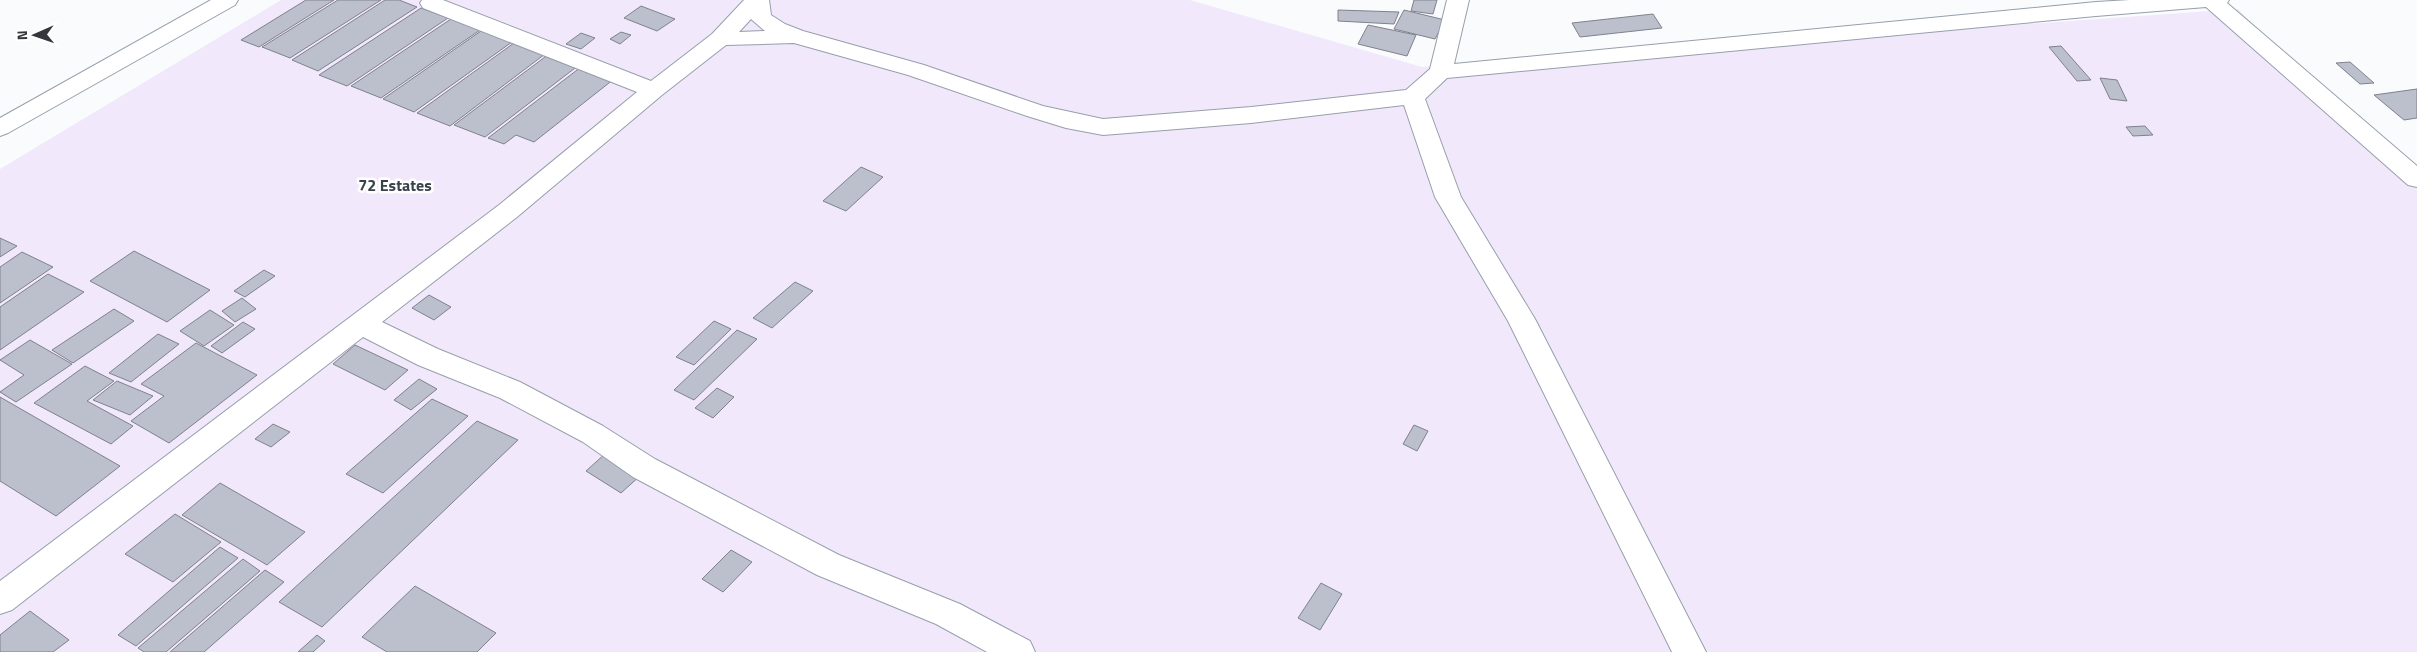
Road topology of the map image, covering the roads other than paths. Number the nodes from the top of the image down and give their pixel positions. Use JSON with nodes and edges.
{"nodes":[{"id":1,"x":227,"y":0,"type":"edge"},
{"id":2,"x":757,"y":0,"type":"edge"},
{"id":3,"x":1458,"y":0,"type":"edge"},
{"id":4,"x":2216,"y":1,"type":"edge"},
{"id":5,"x":431,"y":3,"type":"dead end"},
{"id":6,"x":795,"y":36,"type":"junction"},
{"id":7,"x":720,"y":39,"type":"junction"},
{"id":8,"x":1441,"y":72,"type":"junction"},
{"id":9,"x":654,"y":90,"type":"junction"},
{"id":10,"x":1413,"y":97,"type":"junction"},
{"id":11,"x":0,"y":128,"type":"edge"},
{"id":12,"x":2417,"y":179,"type":"edge"},
{"id":13,"x":360,"y":323,"type":"junction"},
{"id":14,"x":0,"y":600,"type":"edge"},
{"id":15,"x":1018,"y":652,"type":"edge"},
{"id":16,"x":1689,"y":652,"type":"edge"}],
"edges":[{"from":1,"to":11,"type":"street"},
{"from":2,"to":6,"type":"street"},
{"from":2,"to":7,"type":"street"},
{"from":3,"to":8,"type":"street"},
{"from":4,"to":8,"type":"street"},
{"from":4,"to":12,"type":"street"},
{"from":5,"to":9,"type":"street"},
{"from":6,"to":7,"type":"street"},
{"from":6,"to":10,"type":"street"},
{"from":7,"to":9,"type":"street"},
{"from":8,"to":10,"type":"street"},
{"from":9,"to":13,"type":"street"},
{"from":10,"to":16,"type":"street"},
{"from":13,"to":14,"type":"street"},
{"from":13,"to":15,"type":"street"}]}
